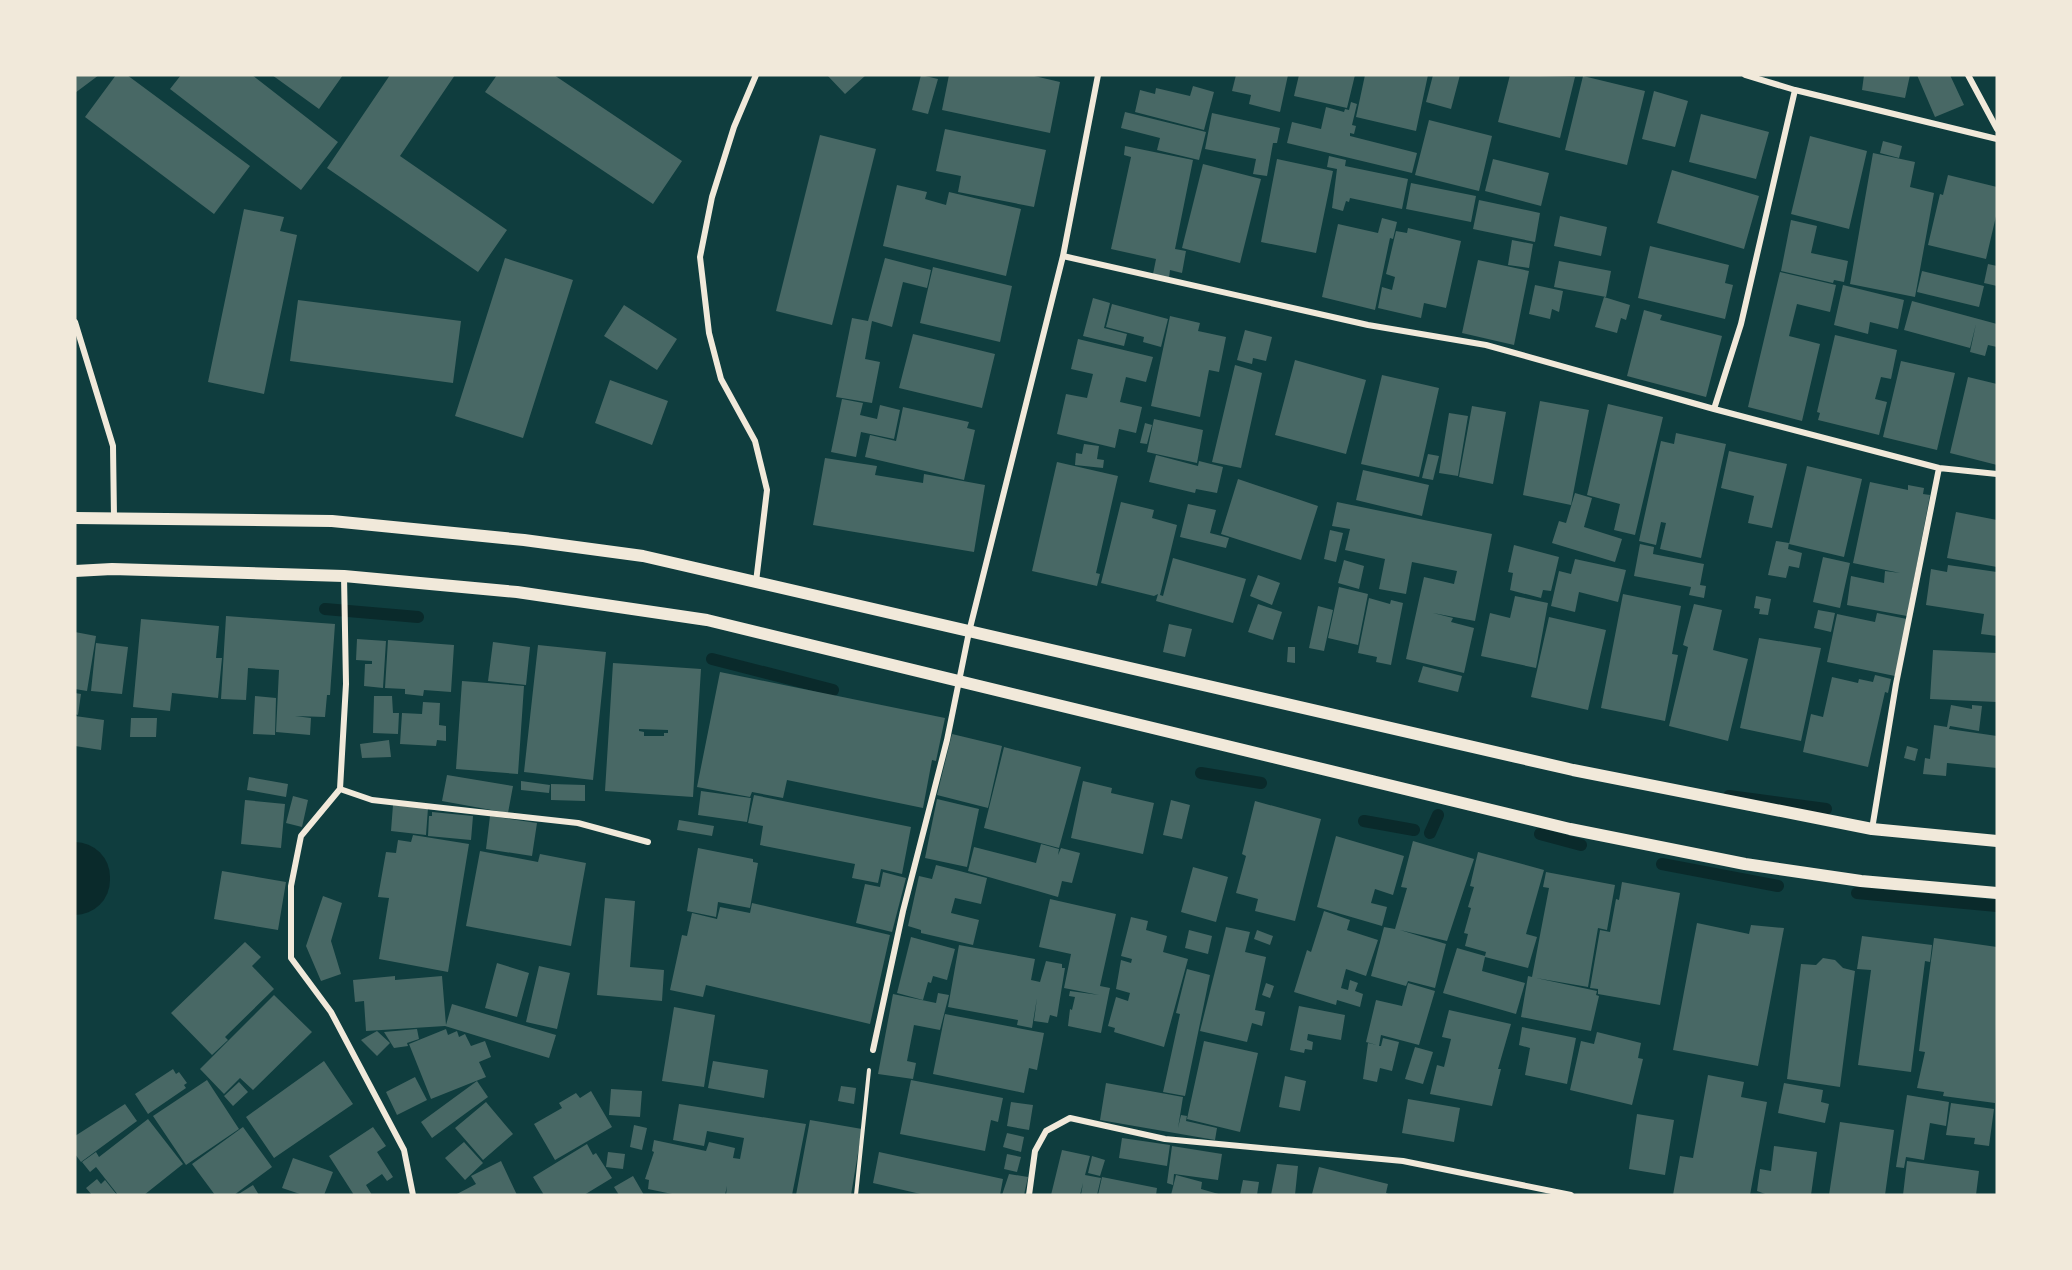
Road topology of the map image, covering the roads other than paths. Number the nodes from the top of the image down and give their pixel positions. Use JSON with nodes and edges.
{"nodes":[{"id":1,"x":756,"y":75,"type":"edge"},
{"id":2,"x":1098,"y":75,"type":"edge"},
{"id":3,"x":1745,"y":75,"type":"edge"},
{"id":4,"x":1968,"y":75,"type":"edge"},
{"id":5,"x":1795,"y":90,"type":"junction"},
{"id":6,"x":1997,"y":129,"type":"edge"},
{"id":7,"x":1997,"y":139,"type":"edge"},
{"id":8,"x":1063,"y":256,"type":"junction"},
{"id":9,"x":75,"y":322,"type":"edge"},
{"id":10,"x":1714,"y":409,"type":"junction"},
{"id":11,"x":1938,"y":468,"type":"junction"},
{"id":12,"x":1997,"y":474,"type":"edge"},
{"id":13,"x":114,"y":517,"type":"junction"},
{"id":14,"x":75,"y":518,"type":"edge"},
{"id":15,"x":75,"y":571,"type":"edge"},
{"id":16,"x":344,"y":576,"type":"junction"},
{"id":17,"x":756,"y":583,"type":"junction"},
{"id":18,"x":969,"y":632,"type":"junction"},
{"id":19,"x":959,"y":683,"type":"junction"},
{"id":20,"x":340,"y":789,"type":"junction"},
{"id":21,"x":1872,"y":829,"type":"junction"},
{"id":22,"x":1997,"y":841,"type":"edge"},
{"id":23,"x":648,"y":842,"type":"dead end"},
{"id":24,"x":1997,"y":893,"type":"edge"},
{"id":25,"x":873,"y":1050,"type":"road end"},
{"id":26,"x":413,"y":1195,"type":"edge"},
{"id":27,"x":1029,"y":1195,"type":"edge"},
{"id":28,"x":1570,"y":1195,"type":"edge"}],
"edges":[{"from":1,"to":17,"type":"street"},
{"from":2,"to":8,"type":"street"},
{"from":3,"to":5,"type":"street"},
{"from":4,"to":6,"type":"street"},
{"from":5,"to":7,"type":"street"},
{"from":5,"to":10,"type":"street"},
{"from":8,"to":10,"type":"street"},
{"from":8,"to":18,"type":"street"},
{"from":9,"to":13,"type":"street"},
{"from":10,"to":11,"type":"street"},
{"from":11,"to":12,"type":"street"},
{"from":11,"to":21,"type":"street"},
{"from":13,"to":14,"type":"main road"},
{"from":13,"to":17,"type":"main road"},
{"from":15,"to":16,"type":"main road"},
{"from":16,"to":19,"type":"main road"},
{"from":16,"to":20,"type":"street"},
{"from":17,"to":18,"type":"main road"},
{"from":18,"to":19,"type":"street"},
{"from":18,"to":21,"type":"main road"},
{"from":19,"to":24,"type":"main road"},
{"from":19,"to":25,"type":"street"},
{"from":20,"to":23,"type":"street"},
{"from":20,"to":26,"type":"street"},
{"from":21,"to":22,"type":"main road"},
{"from":27,"to":28,"type":"street"}]}
